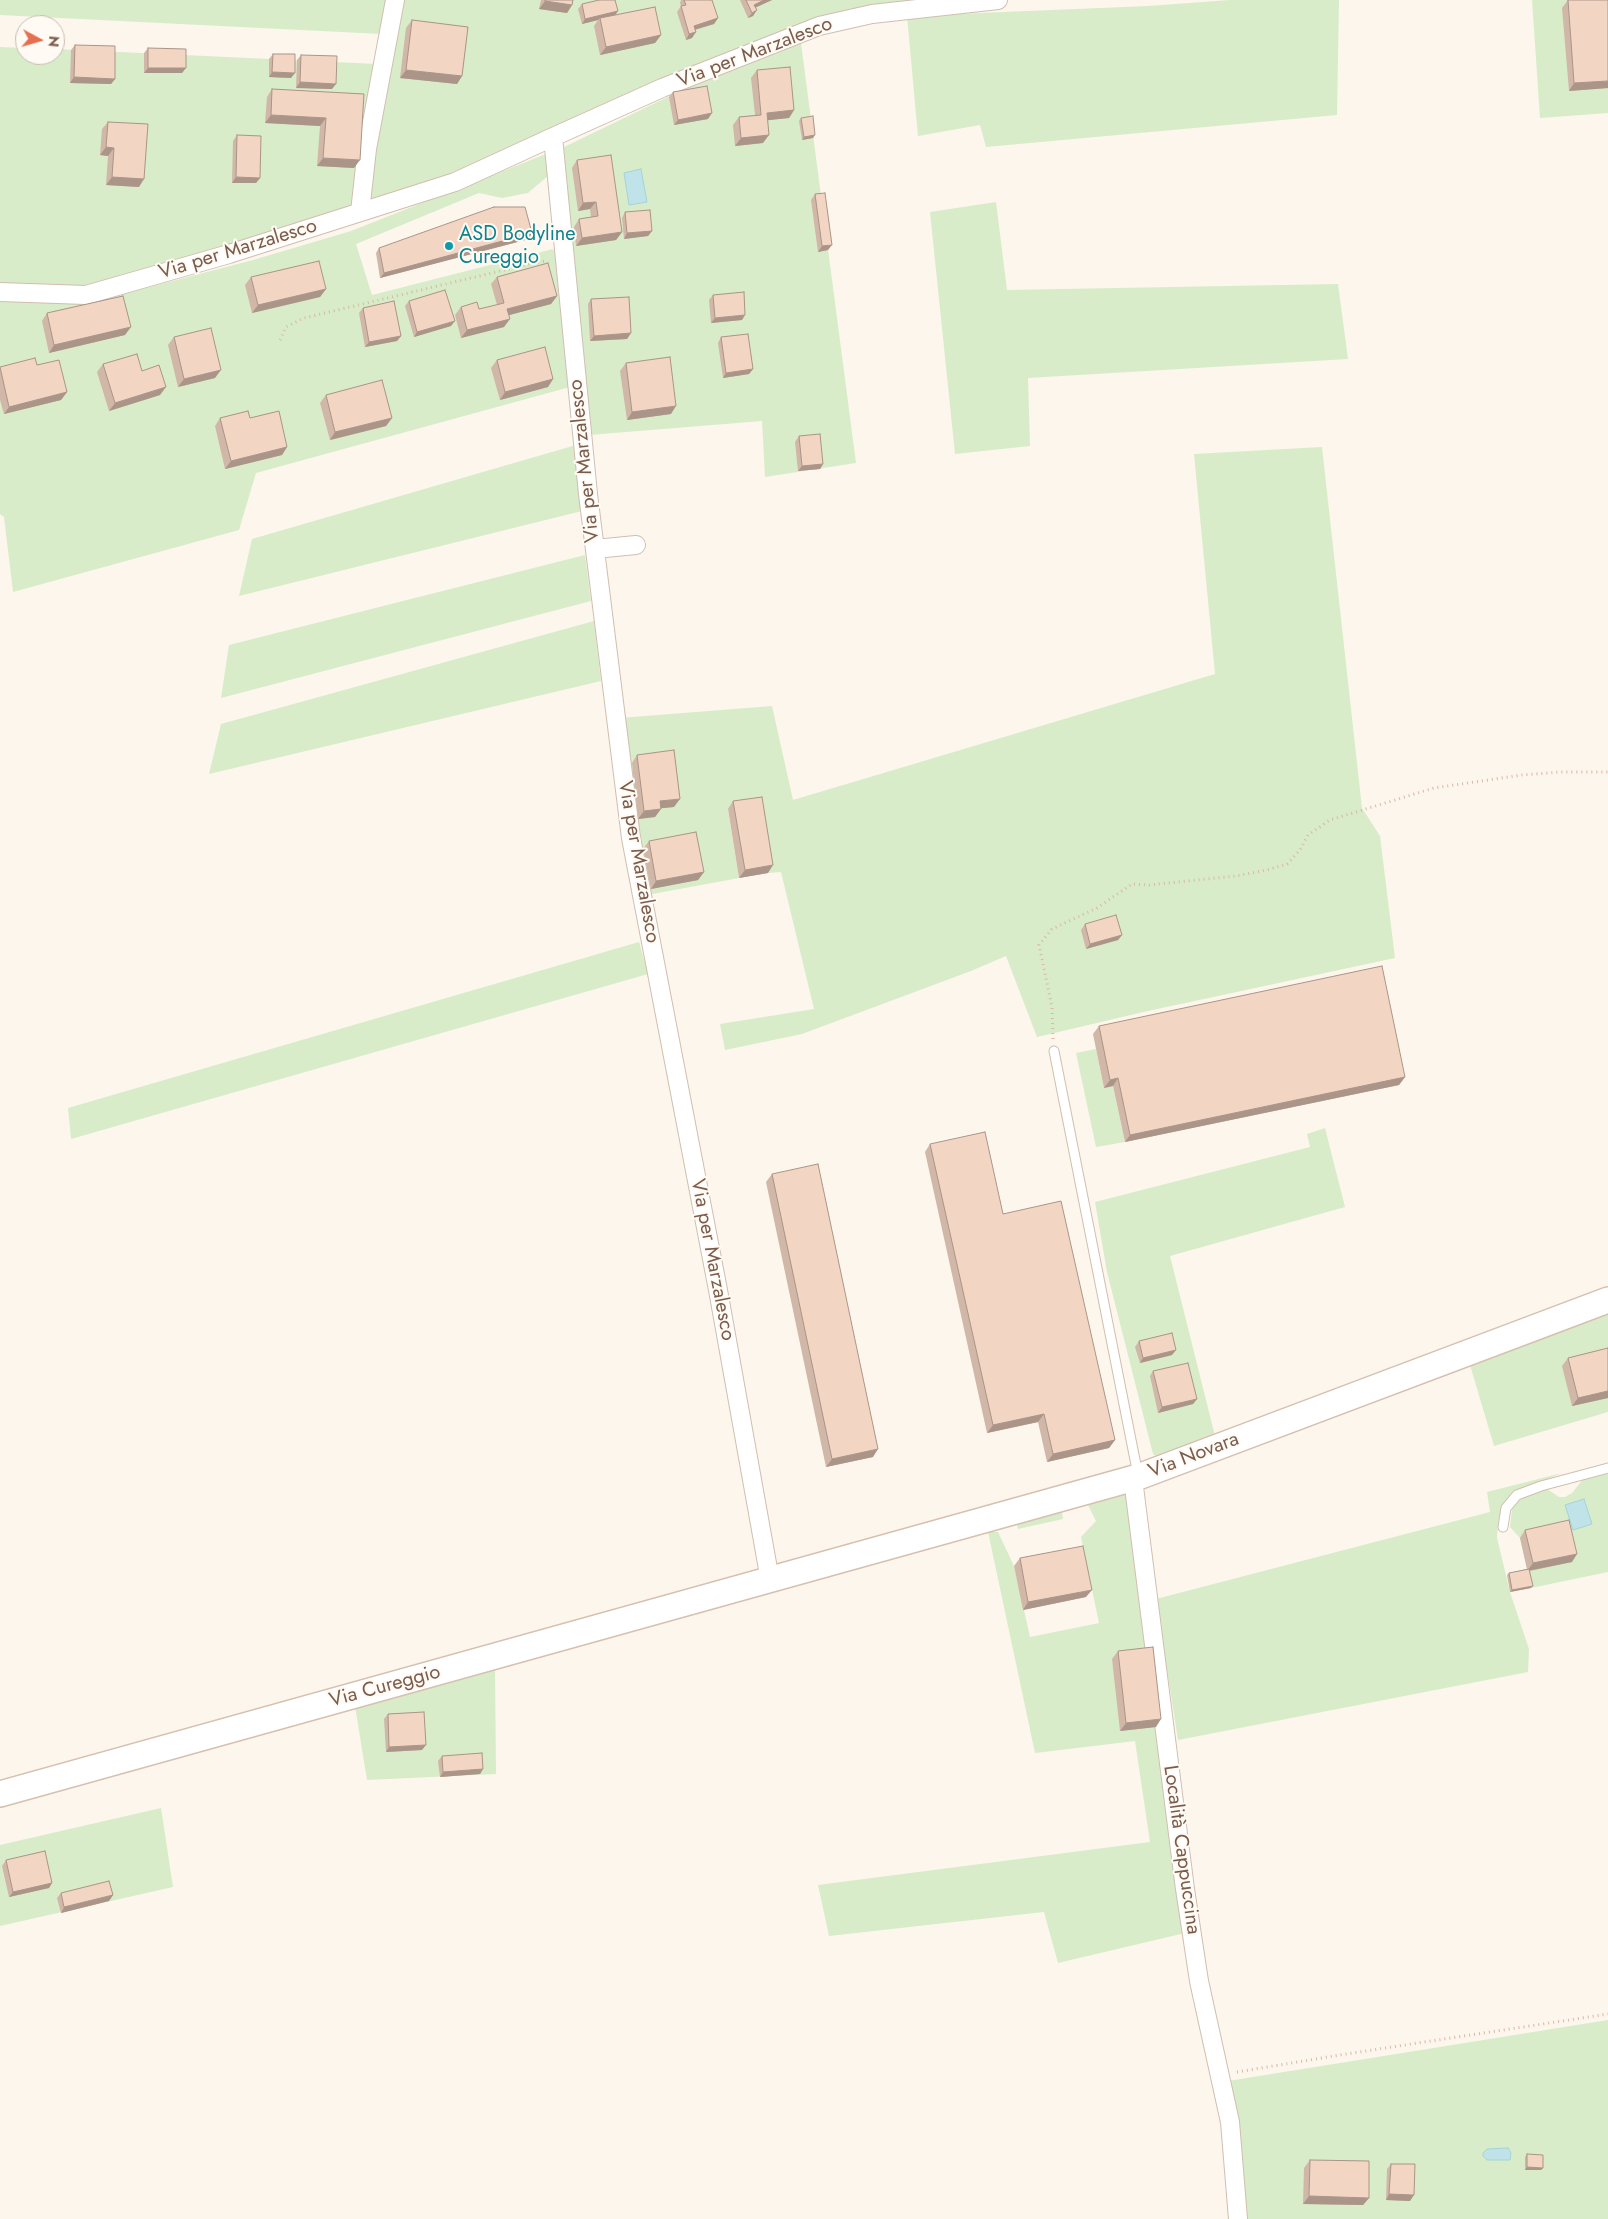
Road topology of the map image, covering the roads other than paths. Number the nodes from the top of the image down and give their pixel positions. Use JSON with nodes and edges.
{"nodes":[{"id":1,"x":395,"y":0,"type":"edge"},
{"id":2,"x":998,"y":0,"type":"edge"},
{"id":3,"x":553,"y":137,"type":"junction"},
{"id":4,"x":360,"y":212,"type":"junction"},
{"id":5,"x":0,"y":292,"type":"edge"},
{"id":6,"x":636,"y":545,"type":"dead end"},
{"id":7,"x":594,"y":550,"type":"junction"},
{"id":8,"x":1054,"y":1051,"type":"road end"},
{"id":9,"x":1608,"y":1300,"type":"edge"},
{"id":10,"x":1608,"y":1468,"type":"edge"},
{"id":11,"x":1136,"y":1478,"type":"junction"},
{"id":12,"x":1503,"y":1527,"type":"dead end"},
{"id":13,"x":770,"y":1580,"type":"junction"},
{"id":14,"x":0,"y":1794,"type":"edge"},
{"id":15,"x":1238,"y":2219,"type":"edge"}],
"edges":[{"from":1,"to":4,"type":"street"},
{"from":2,"to":3,"type":"street","name":"Via per Marzalesco"},
{"from":3,"to":4,"type":"street","name":"Via per Marzalesco"},
{"from":3,"to":7,"type":"street","name":"Via per Marzalesco"},
{"from":4,"to":5,"type":"street","name":"Via per Marzalesco"},
{"from":6,"to":7,"type":"street"},
{"from":7,"to":13,"type":"street","name":"Via per Marzalesco"},
{"from":8,"to":11,"type":"lane"},
{"from":9,"to":11,"type":"main road","name":"Via Novara"},
{"from":10,"to":12,"type":"lane"},
{"from":11,"to":13,"type":"main road","name":"Via Novara"},
{"from":11,"to":15,"type":"street","name":"Località Cappuccina"},
{"from":13,"to":14,"type":"main road","name":"Via Cureggio"}]}
